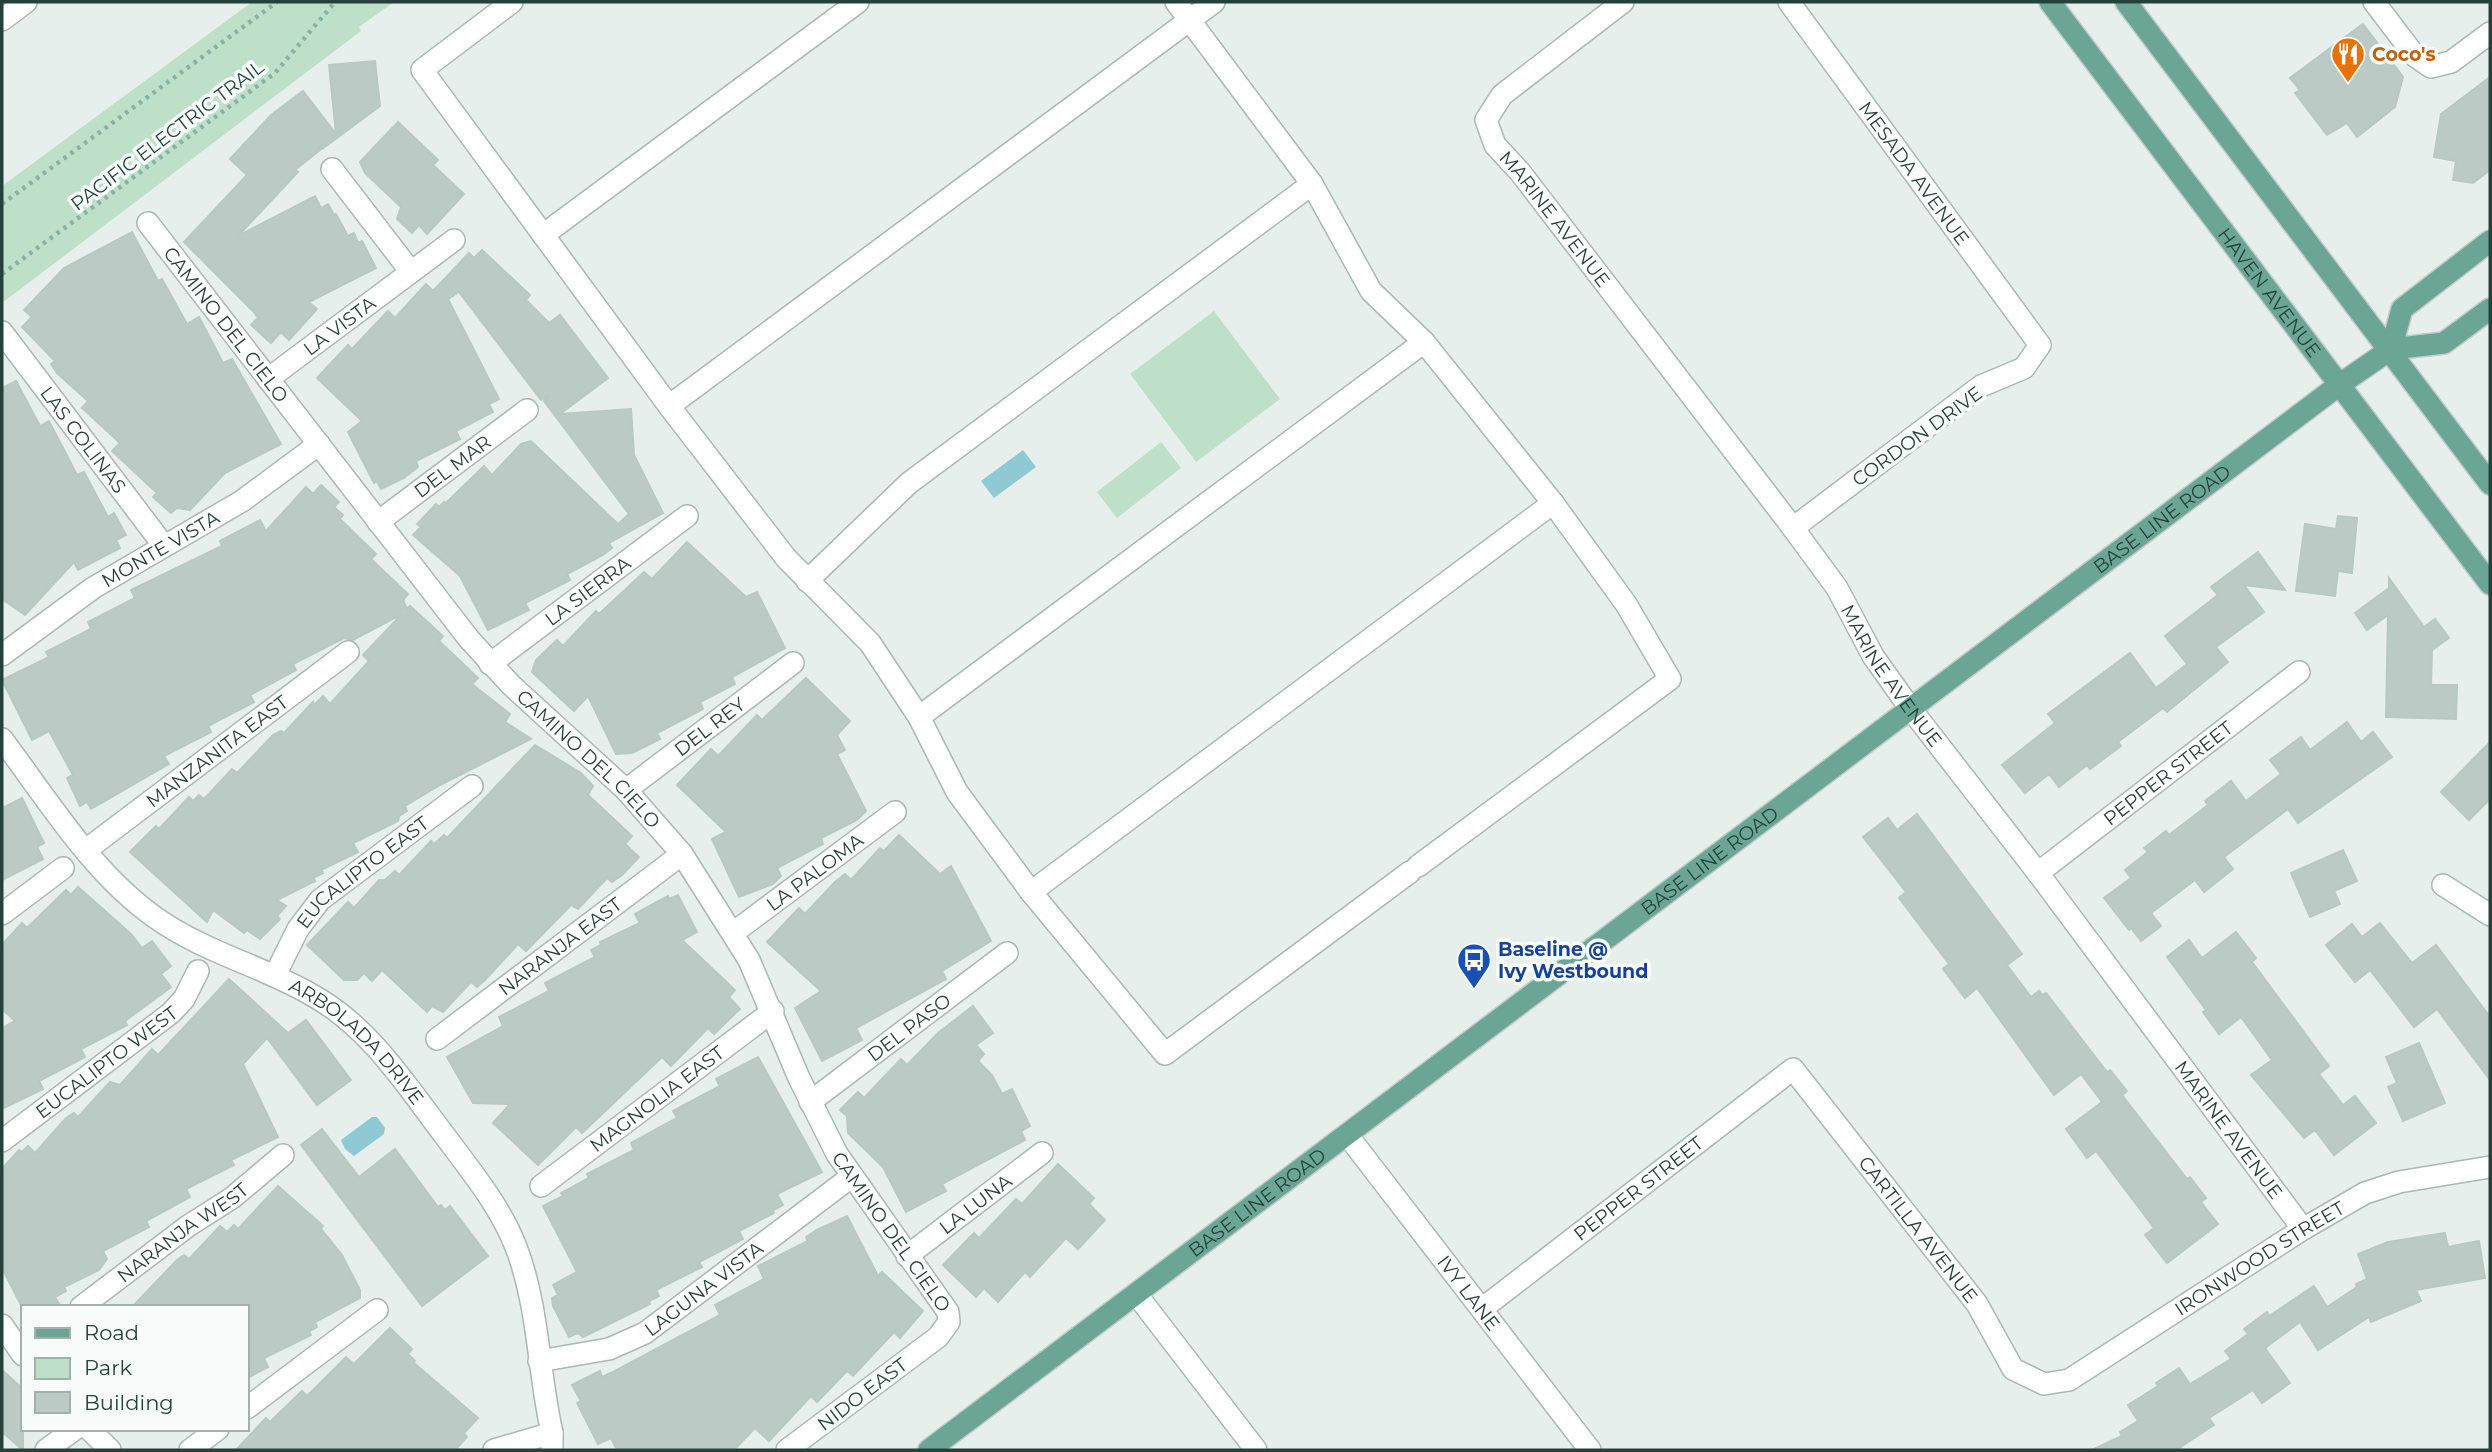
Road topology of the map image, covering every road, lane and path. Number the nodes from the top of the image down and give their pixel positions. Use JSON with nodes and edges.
{"nodes":[{"id":1,"x":277,"y":2,"type":"edge"},
{"id":2,"x":335,"y":2,"type":"edge"},
{"id":3,"x":512,"y":2,"type":"edge"},
{"id":4,"x":859,"y":2,"type":"edge"},
{"id":5,"x":1176,"y":2,"type":"edge"},
{"id":6,"x":1214,"y":2,"type":"edge"},
{"id":7,"x":1623,"y":2,"type":"edge"},
{"id":8,"x":1788,"y":2,"type":"edge"},
{"id":9,"x":2050,"y":2,"type":"edge"},
{"id":10,"x":2126,"y":2,"type":"edge"},
{"id":11,"x":2374,"y":2,"type":"edge"},
{"id":12,"x":1189,"y":20,"type":"junction"},
{"id":13,"x":2490,"y":33,"type":"edge"},
{"id":14,"x":332,"y":169,"type":"dead end"},
{"id":15,"x":1311,"y":184,"type":"junction"},
{"id":16,"x":2,"y":204,"type":"edge"},
{"id":17,"x":148,"y":223,"type":"dead end"},
{"id":18,"x":543,"y":235,"type":"junction"},
{"id":19,"x":454,"y":240,"type":"dead end"},
{"id":20,"x":2490,"y":241,"type":"edge"},
{"id":21,"x":411,"y":272,"type":"junction"},
{"id":22,"x":2,"y":274,"type":"edge"},
{"id":23,"x":2490,"y":309,"type":"edge"},
{"id":24,"x":2,"y":332,"type":"edge"},
{"id":25,"x":1424,"y":342,"type":"junction"},
{"id":26,"x":2040,"y":345,"type":"joint"},
{"id":27,"x":2391,"y":349,"type":"junction"},
{"id":28,"x":268,"y":379,"type":"junction"},
{"id":29,"x":2339,"y":385,"type":"junction"},
{"id":30,"x":669,"y":405,"type":"junction"},
{"id":31,"x":527,"y":411,"type":"dead end"},
{"id":32,"x":319,"y":444,"type":"junction"},
{"id":33,"x":2490,"y":484,"type":"edge"},
{"id":34,"x":1553,"y":503,"type":"junction"},
{"id":35,"x":687,"y":516,"type":"dead end"},
{"id":36,"x":378,"y":523,"type":"junction"},
{"id":37,"x":1793,"y":528,"type":"junction"},
{"id":38,"x":164,"y":545,"type":"junction"},
{"id":39,"x":807,"y":581,"type":"junction"},
{"id":40,"x":2490,"y":584,"type":"edge"},
{"id":41,"x":5,"y":646,"type":"edge"},
{"id":42,"x":348,"y":652,"type":"dead end"},
{"id":43,"x":793,"y":663,"type":"dead end"},
{"id":44,"x":490,"y":664,"type":"junction"},
{"id":45,"x":2298,"y":672,"type":"dead end"},
{"id":46,"x":1910,"y":708,"type":"junction"},
{"id":47,"x":919,"y":717,"type":"junction"},
{"id":48,"x":2,"y":739,"type":"edge"},
{"id":49,"x":472,"y":786,"type":"dead end"},
{"id":50,"x":626,"y":790,"type":"junction"},
{"id":51,"x":895,"y":812,"type":"dead end"},
{"id":52,"x":86,"y":850,"type":"junction"},
{"id":53,"x":682,"y":854,"type":"junction"},
{"id":54,"x":63,"y":868,"type":"dead end"},
{"id":55,"x":2038,"y":873,"type":"junction"},
{"id":56,"x":2443,"y":885,"type":"dead end"},
{"id":57,"x":1031,"y":891,"type":"junction"},
{"id":58,"x":2,"y":914,"type":"edge"},
{"id":59,"x":2490,"y":915,"type":"edge"},
{"id":60,"x":733,"y":933,"type":"junction"},
{"id":61,"x":1007,"y":953,"type":"dead end"},
{"id":62,"x":198,"y":971,"type":"dead end"},
{"id":63,"x":275,"y":975,"type":"junction"},
{"id":64,"x":773,"y":1011,"type":"junction"},
{"id":65,"x":437,"y":1039,"type":"dead end"},
{"id":66,"x":1793,"y":1069,"type":"joint"},
{"id":67,"x":810,"y":1102,"type":"junction"},
{"id":68,"x":1348,"y":1136,"type":"junction"},
{"id":69,"x":2,"y":1140,"type":"edge"},
{"id":70,"x":1042,"y":1153,"type":"dead end"},
{"id":71,"x":283,"y":1154,"type":"dead end"},
{"id":72,"x":2490,"y":1167,"type":"edge"},
{"id":73,"x":851,"y":1177,"type":"junction"},
{"id":74,"x":541,"y":1186,"type":"dead end"},
{"id":75,"x":2303,"y":1229,"type":"junction"},
{"id":76,"x":907,"y":1256,"type":"junction"},
{"id":77,"x":1137,"y":1295,"type":"junction"},
{"id":78,"x":83,"y":1305,"type":"edge"},
{"id":79,"x":1483,"y":1308,"type":"junction"},
{"id":80,"x":377,"y":1310,"type":"dead end"},
{"id":81,"x":2,"y":1325,"type":"edge"},
{"id":82,"x":938,"y":1337,"type":"joint"},
{"id":83,"x":21,"y":1351,"type":"edge"},
{"id":84,"x":539,"y":1361,"type":"junction"},
{"id":85,"x":2044,"y":1384,"type":"joint"},
{"id":86,"x":248,"y":1407,"type":"edge"},
{"id":87,"x":72,"y":1431,"type":"edge"},
{"id":88,"x":91,"y":1431,"type":"edge"},
{"id":89,"x":215,"y":1431,"type":"edge"},
{"id":90,"x":552,"y":1442,"type":"edge"},
{"id":91,"x":46,"y":1450,"type":"edge"},
{"id":92,"x":110,"y":1450,"type":"edge"},
{"id":93,"x":190,"y":1450,"type":"edge"},
{"id":94,"x":494,"y":1450,"type":"edge"},
{"id":95,"x":569,"y":1450,"type":"edge"},
{"id":96,"x":787,"y":1450,"type":"edge"},
{"id":97,"x":929,"y":1450,"type":"edge"},
{"id":98,"x":1255,"y":1450,"type":"edge"},
{"id":99,"x":1590,"y":1450,"type":"edge"}],
"edges":[{"from":1,"to":16,"type":"path"},
{"from":2,"to":22,"type":"path","name":"PACIFIC ELECTRIC TRAIL"},
{"from":3,"to":18,"type":"street"},
{"from":4,"to":18,"type":"street"},
{"from":5,"to":12,"type":"street"},
{"from":6,"to":12,"type":"street"},
{"from":7,"to":37,"type":"street","name":"MARINE AVENUE"},
{"from":8,"to":26,"type":"street","name":"MESADA AVENUE"},
{"from":9,"to":29,"type":"main road","name":"HAVEN AVENUE"},
{"from":10,"to":27,"type":"main road"},
{"from":11,"to":13,"type":"street"},
{"from":12,"to":15,"type":"street"},
{"from":12,"to":30,"type":"street"},
{"from":14,"to":21,"type":"street"},
{"from":15,"to":25,"type":"street"},
{"from":15,"to":39,"type":"street"},
{"from":17,"to":28,"type":"street","name":"CAMINO DEL CIELO"},
{"from":18,"to":30,"type":"street"},
{"from":19,"to":21,"type":"street","name":"LA VISTA"},
{"from":20,"to":27,"type":"main road"},
{"from":21,"to":28,"type":"street","name":"LA VISTA"},
{"from":23,"to":27,"type":"main road","name":"BASE LINE ROAD"},
{"from":24,"to":38,"type":"street","name":"LAS COLINAS"},
{"from":25,"to":34,"type":"street"},
{"from":25,"to":47,"type":"street"},
{"from":26,"to":37,"type":"street","name":"CORDON DRIVE"},
{"from":27,"to":29,"type":"main road","name":"BASE LINE ROAD"},
{"from":27,"to":33,"type":"main road"},
{"from":28,"to":32,"type":"street","name":"CAMINO DEL CIELO"},
{"from":29,"to":40,"type":"main road","name":"HAVEN AVENUE"},
{"from":29,"to":46,"type":"main road","name":"BASE LINE ROAD"},
{"from":30,"to":39,"type":"street"},
{"from":31,"to":36,"type":"street","name":"DEL MAR"},
{"from":32,"to":36,"type":"street","name":"CAMINO DEL CIELO"},
{"from":32,"to":38,"type":"street","name":"MONTE VISTA"},
{"from":34,"to":57,"type":"street"},
{"from":34,"to":57,"type":"street"},
{"from":35,"to":44,"type":"street","name":"LA SIERRA"},
{"from":36,"to":44,"type":"street","name":"CAMINO DEL CIELO"},
{"from":37,"to":46,"type":"street","name":"MARINE AVENUE"},
{"from":38,"to":41,"type":"street","name":"MONTE VISTA"},
{"from":39,"to":47,"type":"street"},
{"from":42,"to":52,"type":"street","name":"MANZANITA EAST"},
{"from":43,"to":50,"type":"street","name":"DEL REY"},
{"from":44,"to":50,"type":"street","name":"CAMINO DEL CIELO"},
{"from":45,"to":55,"type":"street","name":"PEPPER STREET"},
{"from":46,"to":55,"type":"street","name":"MARINE AVENUE"},
{"from":46,"to":68,"type":"main road","name":"BASE LINE ROAD"},
{"from":47,"to":57,"type":"street"},
{"from":48,"to":52,"type":"street","name":"ARBOLADA DRIVE"},
{"from":49,"to":63,"type":"street","name":"EUCALIPTO EAST"},
{"from":50,"to":53,"type":"street","name":"CAMINO DEL CIELO"},
{"from":51,"to":60,"type":"street","name":"LA PALOMA"},
{"from":52,"to":63,"type":"street","name":"ARBOLADA DRIVE"},
{"from":53,"to":60,"type":"street","name":"CAMINO DEL CIELO"},
{"from":53,"to":65,"type":"street","name":"NARANJA EAST"},
{"from":54,"to":58,"type":"street"},
{"from":55,"to":75,"type":"street","name":"MARINE AVENUE"},
{"from":56,"to":59,"type":"street"},
{"from":60,"to":64,"type":"street","name":"CAMINO DEL CIELO"},
{"from":61,"to":67,"type":"street","name":"DEL PASO"},
{"from":62,"to":69,"type":"street","name":"EUCALIPTO WEST"},
{"from":63,"to":84,"type":"street","name":"ARBOLADA DRIVE"},
{"from":64,"to":67,"type":"street","name":"CAMINO DEL CIELO"},
{"from":64,"to":74,"type":"street","name":"MAGNOLIA EAST"},
{"from":66,"to":79,"type":"street","name":"PEPPER STREET"},
{"from":66,"to":85,"type":"street","name":"CARTILLA AVENUE"},
{"from":67,"to":73,"type":"street","name":"CAMINO DEL CIELO"},
{"from":68,"to":77,"type":"main road","name":"BASE LINE ROAD"},
{"from":68,"to":79,"type":"street","name":"IVY LANE"},
{"from":70,"to":76,"type":"street","name":"LA LUNA"},
{"from":71,"to":78,"type":"street","name":"NARANJA WEST"},
{"from":72,"to":75,"type":"street","name":"IRONWOOD STREET"},
{"from":73,"to":76,"type":"street","name":"CAMINO DEL CIELO"},
{"from":73,"to":84,"type":"street","name":"LAGUNA VISTA"},
{"from":75,"to":85,"type":"street","name":"IRONWOOD STREET"},
{"from":76,"to":82,"type":"street","name":"CAMINO DEL CIELO"},
{"from":77,"to":97,"type":"main road","name":"BASE LINE ROAD"},
{"from":77,"to":98,"type":"street"},
{"from":79,"to":99,"type":"street","name":"IVY LANE"},
{"from":80,"to":86,"type":"street"},
{"from":81,"to":83,"type":"street"},
{"from":82,"to":96,"type":"street","name":"NIDO EAST"},
{"from":84,"to":90,"type":"street","name":"ARBOLADA DRIVE"},
{"from":87,"to":91,"type":"street"},
{"from":88,"to":92,"type":"street"},
{"from":89,"to":93,"type":"street"},
{"from":90,"to":94,"type":"street"},
{"from":90,"to":95,"type":"street"}]}
